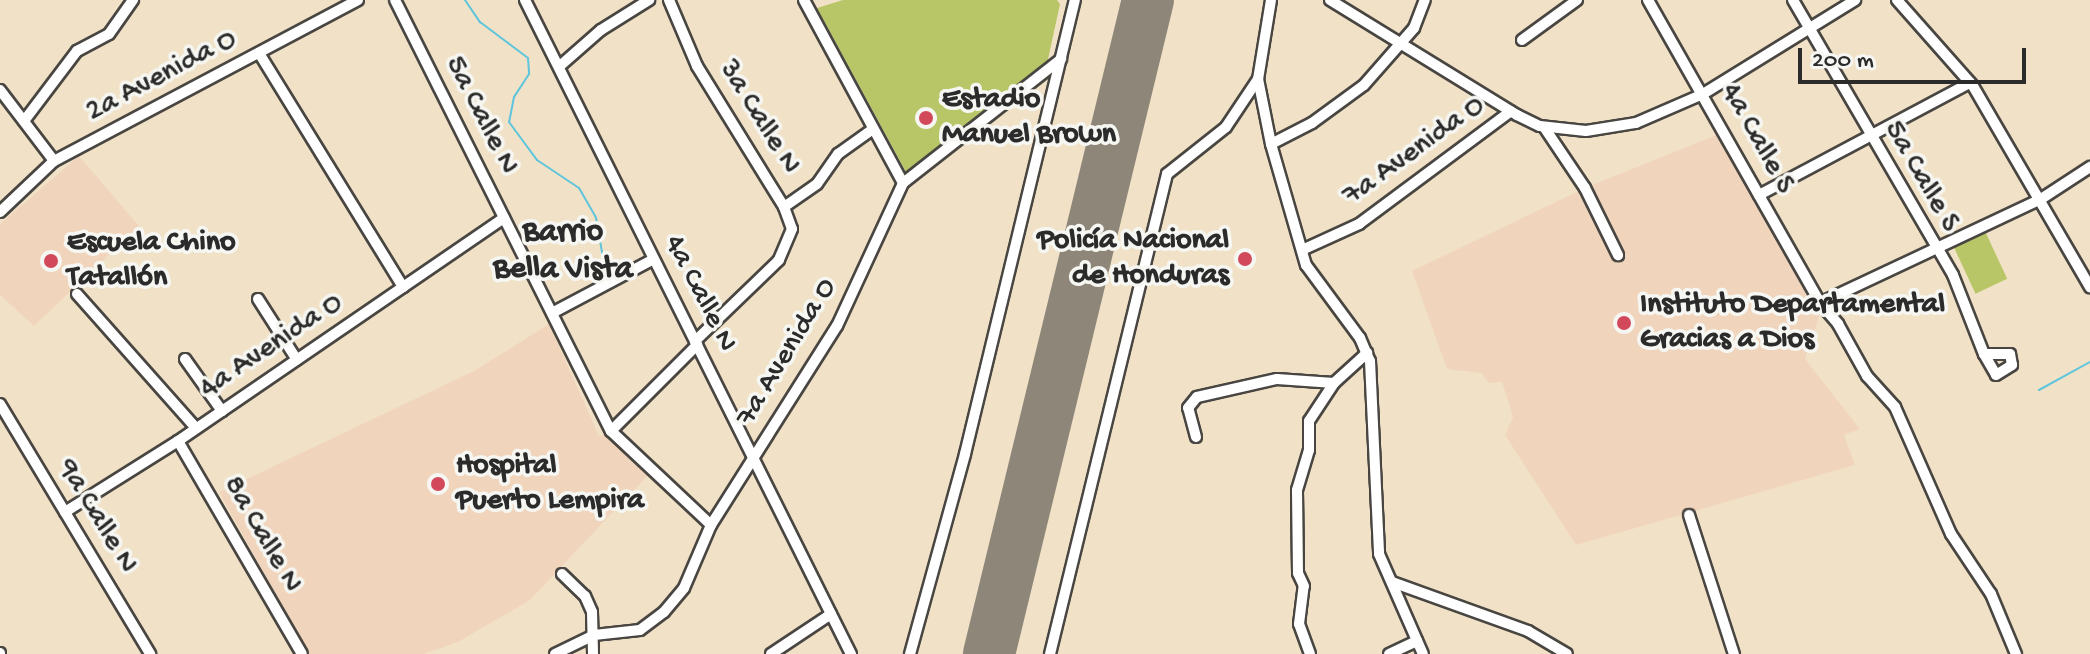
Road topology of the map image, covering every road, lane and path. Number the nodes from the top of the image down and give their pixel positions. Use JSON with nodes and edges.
{"nodes":[{"id":1,"x":133,"y":0,"type":"edge"},
{"id":2,"x":358,"y":0,"type":"edge"},
{"id":3,"x":395,"y":0,"type":"edge"},
{"id":4,"x":525,"y":0,"type":"edge"},
{"id":5,"x":649,"y":0,"type":"edge"},
{"id":6,"x":669,"y":0,"type":"edge"},
{"id":7,"x":1066,"y":0,"type":"edge"},
{"id":8,"x":1075,"y":0,"type":"edge"},
{"id":9,"x":1271,"y":0,"type":"edge"},
{"id":10,"x":1330,"y":0,"type":"edge"},
{"id":11,"x":1425,"y":0,"type":"edge"},
{"id":12,"x":1577,"y":0,"type":"edge"},
{"id":13,"x":1648,"y":0,"type":"edge"},
{"id":14,"x":1793,"y":0,"type":"edge"},
{"id":15,"x":1855,"y":0,"type":"edge"},
{"id":16,"x":1897,"y":0,"type":"edge"},
{"id":17,"x":808,"y":1,"type":"edge"},
{"id":18,"x":1072,"y":12,"type":"junction"},
{"id":19,"x":1808,"y":26,"type":"junction"},
{"id":20,"x":1522,"y":40,"type":"dead end"},
{"id":21,"x":1400,"y":44,"type":"junction"},
{"id":22,"x":259,"y":53,"type":"junction"},
{"id":23,"x":1061,"y":59,"type":"junction"},
{"id":24,"x":561,"y":65,"type":"junction"},
{"id":25,"x":1258,"y":79,"type":"junction"},
{"id":26,"x":1970,"y":83,"type":"junction"},
{"id":27,"x":0,"y":90,"type":"edge"},
{"id":28,"x":1703,"y":94,"type":"junction"},
{"id":29,"x":1511,"y":111,"type":"junction"},
{"id":30,"x":24,"y":121,"type":"junction"},
{"id":31,"x":1544,"y":127,"type":"junction"},
{"id":32,"x":873,"y":129,"type":"junction"},
{"id":33,"x":1868,"y":135,"type":"junction"},
{"id":34,"x":1271,"y":144,"type":"junction"},
{"id":35,"x":54,"y":161,"type":"junction"},
{"id":36,"x":2090,"y":167,"type":"edge"},
{"id":37,"x":903,"y":183,"type":"junction"},
{"id":38,"x":1759,"y":195,"type":"junction"},
{"id":39,"x":2041,"y":199,"type":"junction"},
{"id":40,"x":784,"y":207,"type":"junction"},
{"id":41,"x":0,"y":212,"type":"edge"},
{"id":42,"x":504,"y":218,"type":"junction"},
{"id":43,"x":1934,"y":249,"type":"junction"},
{"id":44,"x":1302,"y":250,"type":"junction"},
{"id":45,"x":1618,"y":255,"type":"dead end"},
{"id":46,"x":654,"y":259,"type":"junction"},
{"id":47,"x":403,"y":287,"type":"junction"},
{"id":48,"x":2090,"y":287,"type":"edge"},
{"id":49,"x":77,"y":294,"type":"dead end"},
{"id":50,"x":258,"y":299,"type":"dead end"},
{"id":51,"x":1820,"y":303,"type":"junction"},
{"id":52,"x":552,"y":313,"type":"junction"},
{"id":53,"x":696,"y":343,"type":"junction"},
{"id":54,"x":1367,"y":353,"type":"junction"},
{"id":55,"x":1984,"y":354,"type":"dead end"},
{"id":56,"x":185,"y":359,"type":"dead end"},
{"id":57,"x":297,"y":360,"type":"junction"},
{"id":58,"x":1334,"y":383,"type":"junction"},
{"id":59,"x":0,"y":404,"type":"edge"},
{"id":60,"x":222,"y":411,"type":"junction"},
{"id":61,"x":196,"y":428,"type":"junction"},
{"id":62,"x":611,"y":431,"type":"junction"},
{"id":63,"x":1196,"y":437,"type":"dead end"},
{"id":64,"x":178,"y":441,"type":"junction"},
{"id":65,"x":755,"y":454,"type":"junction"},
{"id":66,"x":65,"y":512,"type":"junction"},
{"id":67,"x":1689,"y":515,"type":"dead end"},
{"id":68,"x":711,"y":525,"type":"junction"},
{"id":69,"x":562,"y":574,"type":"dead end"},
{"id":70,"x":1392,"y":582,"type":"junction"},
{"id":71,"x":831,"y":614,"type":"junction"},
{"id":72,"x":594,"y":635,"type":"junction"},
{"id":73,"x":1417,"y":641,"type":"junction"},
{"id":74,"x":150,"y":654,"type":"edge"},
{"id":75,"x":302,"y":654,"type":"edge"},
{"id":76,"x":555,"y":654,"type":"edge"},
{"id":77,"x":593,"y":654,"type":"edge"},
{"id":78,"x":771,"y":654,"type":"edge"},
{"id":79,"x":851,"y":654,"type":"edge"},
{"id":80,"x":910,"y":654,"type":"edge"},
{"id":81,"x":1050,"y":654,"type":"edge"},
{"id":82,"x":1310,"y":654,"type":"edge"},
{"id":83,"x":1389,"y":654,"type":"edge"},
{"id":84,"x":1423,"y":654,"type":"edge"},
{"id":85,"x":1567,"y":654,"type":"edge"},
{"id":86,"x":1734,"y":654,"type":"edge"},
{"id":87,"x":2016,"y":654,"type":"edge"}],
"edges":[{"from":1,"to":30,"type":"street"},
{"from":2,"to":22,"type":"street","name":"2a Avenida O"},
{"from":3,"to":42,"type":"street","name":"5a Calle N"},
{"from":4,"to":24,"type":"street","name":"4a Calle N"},
{"from":5,"to":24,"type":"street"},
{"from":6,"to":40,"type":"street","name":"3a Calle N"},
{"from":7,"to":18,"type":"street"},
{"from":8,"to":18,"type":"street"},
{"from":9,"to":25,"type":"street"},
{"from":10,"to":21,"type":"street"},
{"from":11,"to":21,"type":"street"},
{"from":12,"to":20,"type":"street"},
{"from":13,"to":28,"type":"street","name":"4a Calle S"},
{"from":14,"to":19,"type":"street","name":"5a Calle S"},
{"from":15,"to":19,"type":"street"},
{"from":16,"to":26,"type":"street"},
{"from":17,"to":32,"type":"street"},
{"from":18,"to":23,"type":"street"},
{"from":19,"to":28,"type":"street"},
{"from":19,"to":33,"type":"street","name":"5a Calle S"},
{"from":21,"to":29,"type":"street"},
{"from":21,"to":34,"type":"street"},
{"from":22,"to":35,"type":"street","name":"2a Avenida O"},
{"from":22,"to":47,"type":"street"},
{"from":23,"to":37,"type":"street","name":"7a Avenida O"},
{"from":23,"to":80,"type":"street"},
{"from":24,"to":46,"type":"street","name":"4a Calle N"},
{"from":25,"to":34,"type":"street"},
{"from":25,"to":81,"type":"street"},
{"from":26,"to":33,"type":"street"},
{"from":26,"to":39,"type":"street"},
{"from":27,"to":30,"type":"street"},
{"from":28,"to":31,"type":"street"},
{"from":28,"to":38,"type":"street","name":"4a Calle S"},
{"from":29,"to":31,"type":"street"},
{"from":29,"to":44,"type":"street","name":"7a Avenida O"},
{"from":30,"to":35,"type":"street"},
{"from":31,"to":45,"type":"street"},
{"from":32,"to":37,"type":"street"},
{"from":32,"to":40,"type":"street"},
{"from":33,"to":38,"type":"street"},
{"from":33,"to":43,"type":"street","name":"5a Calle S"},
{"from":34,"to":44,"type":"street"},
{"from":35,"to":41,"type":"street","name":"2a Avenida O"},
{"from":36,"to":39,"type":"street"},
{"from":37,"to":65,"type":"street","name":"7a Avenida O"},
{"from":38,"to":51,"type":"street","name":"4a Calle S"},
{"from":39,"to":43,"type":"street"},
{"from":39,"to":48,"type":"street"},
{"from":40,"to":53,"type":"street","name":"3a Calle N"},
{"from":42,"to":47,"type":"street","name":"4a Avenida O"},
{"from":42,"to":52,"type":"street","name":"5a Calle N"},
{"from":43,"to":51,"type":"street"},
{"from":43,"to":55,"type":"street","name":"5a Calle S"},
{"from":44,"to":54,"type":"street"},
{"from":46,"to":52,"type":"street"},
{"from":46,"to":53,"type":"street","name":"4a Calle N"},
{"from":47,"to":57,"type":"street","name":"4a Avenida O"},
{"from":49,"to":61,"type":"street"},
{"from":50,"to":57,"type":"street"},
{"from":51,"to":87,"type":"street","name":"4a Calle S"},
{"from":52,"to":62,"type":"street","name":"5a Calle N"},
{"from":53,"to":62,"type":"street"},
{"from":53,"to":65,"type":"street","name":"4a Calle N"},
{"from":54,"to":58,"type":"street"},
{"from":54,"to":70,"type":"street"},
{"from":56,"to":60,"type":"street"},
{"from":57,"to":60,"type":"street","name":"4a Avenida O"},
{"from":58,"to":63,"type":"street"},
{"from":58,"to":82,"type":"street"},
{"from":59,"to":66,"type":"street","name":"9a Calle N"},
{"from":60,"to":61,"type":"street","name":"4a Avenida O"},
{"from":61,"to":64,"type":"street","name":"4a Avenida O"},
{"from":62,"to":68,"type":"street","name":"5a Calle N"},
{"from":64,"to":66,"type":"street","name":"4a Avenida O"},
{"from":64,"to":75,"type":"street","name":"8a Calle N"},
{"from":65,"to":68,"type":"street","name":"7a Avenida O"},
{"from":65,"to":71,"type":"street","name":"4a Calle N"},
{"from":66,"to":74,"type":"street","name":"9a Calle N"},
{"from":67,"to":86,"type":"street"},
{"from":68,"to":72,"type":"street","name":"7a Avenida O"},
{"from":69,"to":72,"type":"street"},
{"from":70,"to":73,"type":"street"},
{"from":70,"to":85,"type":"street"},
{"from":71,"to":78,"type":"street"},
{"from":71,"to":79,"type":"street","name":"4a Calle N"},
{"from":72,"to":76,"type":"street","name":"7a Avenida O"},
{"from":72,"to":77,"type":"street"},
{"from":73,"to":83,"type":"street"},
{"from":73,"to":84,"type":"street"}]}
